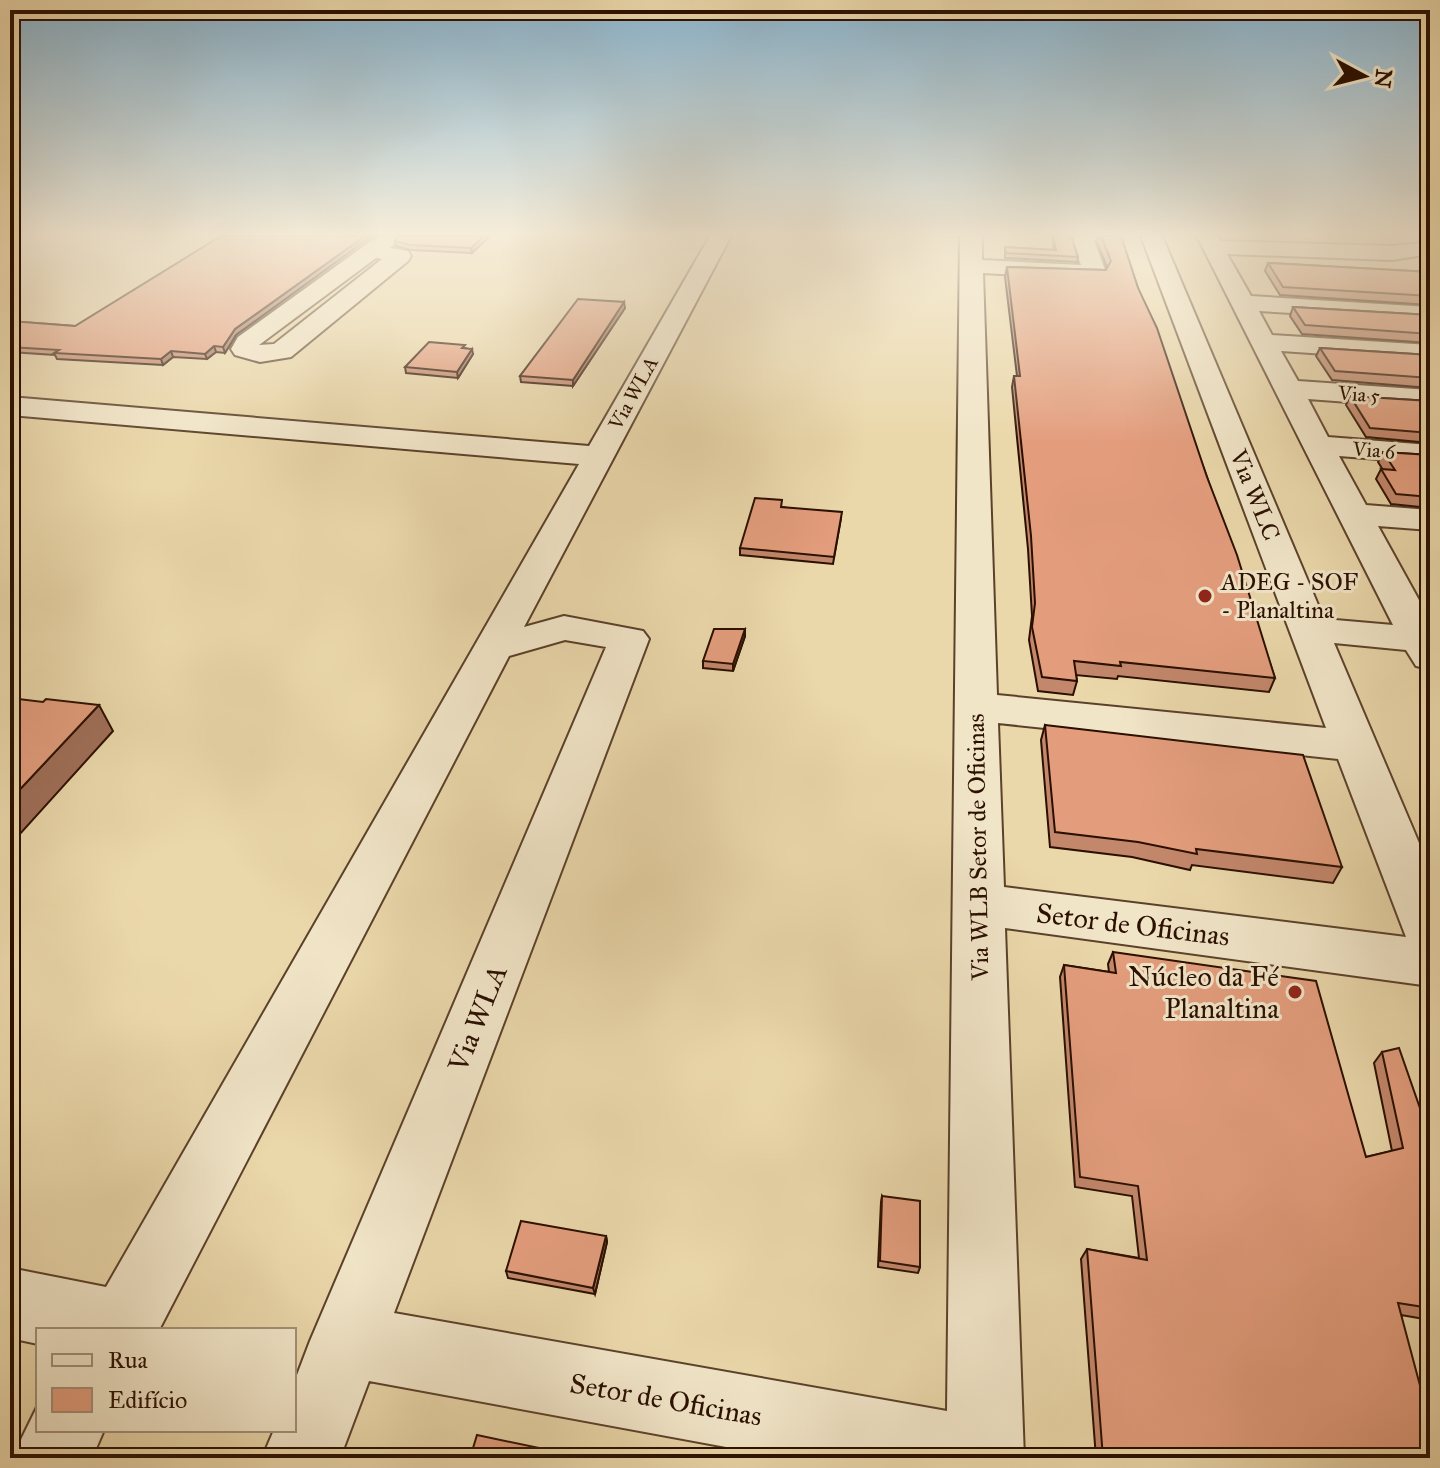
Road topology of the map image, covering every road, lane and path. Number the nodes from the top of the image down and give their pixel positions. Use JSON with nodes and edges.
{"nodes":[{"id":1,"x":299,"y":305,"type":"edge"},
{"id":2,"x":341,"y":305,"type":"edge"},
{"id":3,"x":683,"y":305,"type":"edge"},
{"id":4,"x":972,"y":305,"type":"edge"},
{"id":5,"x":1178,"y":305,"type":"edge"},
{"id":6,"x":1243,"y":305,"type":"edge"},
{"id":7,"x":1268,"y":305,"type":"edge"},
{"id":8,"x":1430,"y":314,"type":"edge"},
{"id":9,"x":1263,"y":342,"type":"junction"},
{"id":10,"x":1430,"y":353,"type":"edge"},
{"id":11,"x":1288,"y":389,"type":"junction"},
{"id":12,"x":1430,"y":399,"type":"edge"},
{"id":13,"x":10,"y":406,"type":"edge"},
{"id":14,"x":1318,"y":445,"type":"junction"},
{"id":15,"x":1430,"y":454,"type":"edge"},
{"id":16,"x":598,"y":456,"type":"junction"},
{"id":17,"x":1354,"y":514,"type":"junction"},
{"id":18,"x":1430,"y":520,"type":"edge"},
{"id":19,"x":1414,"y":599,"type":"edge"},
{"id":20,"x":544,"y":610,"type":"junction"},
{"id":21,"x":1308,"y":629,"type":"junction"},
{"id":22,"x":1425,"y":648,"type":"edge"},
{"id":23,"x":976,"y":707,"type":"junction"},
{"id":24,"x":1356,"y":746,"type":"junction"},
{"id":25,"x":979,"y":904,"type":"junction"},
{"id":26,"x":1430,"y":932,"type":"edge"},
{"id":27,"x":1430,"y":963,"type":"edge"},
{"id":28,"x":10,"y":1303,"type":"edge"},
{"id":29,"x":122,"y":1328,"type":"edge"},
{"id":30,"x":346,"y":1341,"type":"junction"},
{"id":31,"x":65,"y":1432,"type":"edge"},
{"id":32,"x":985,"y":1457,"type":"edge"},
{"id":33,"x":51,"y":1458,"type":"edge"},
{"id":34,"x":301,"y":1458,"type":"edge"}],
"edges":[{"from":1,"to":2,"type":"street"},
{"from":3,"to":16,"type":"street","name":"Via WLA"},
{"from":4,"to":23,"type":"street","name":"Via WLB Setor de Oficinas"},
{"from":5,"to":21,"type":"street","name":"Via WLC"},
{"from":6,"to":9,"type":"street"},
{"from":7,"to":8,"type":"street"},
{"from":9,"to":10,"type":"street"},
{"from":9,"to":11,"type":"street"},
{"from":11,"to":12,"type":"street","name":"Via 5"},
{"from":11,"to":14,"type":"street"},
{"from":13,"to":16,"type":"street"},
{"from":14,"to":15,"type":"street","name":"Via 6"},
{"from":14,"to":17,"type":"street"},
{"from":16,"to":20,"type":"street","name":"Via WLA"},
{"from":17,"to":18,"type":"street"},
{"from":17,"to":19,"type":"street"},
{"from":19,"to":22,"type":"street"},
{"from":20,"to":29,"type":"street","name":"Via WLA"},
{"from":20,"to":30,"type":"street","name":"Via WLA"},
{"from":21,"to":22,"type":"street"},
{"from":21,"to":24,"type":"street","name":"Via WLC"},
{"from":23,"to":24,"type":"street"},
{"from":23,"to":25,"type":"street","name":"Via WLB Setor de Oficinas"},
{"from":24,"to":26,"type":"street","name":"Via WLC"},
{"from":25,"to":27,"type":"street","name":"Setor de Oficinas"},
{"from":25,"to":32,"type":"street","name":"Via WLB Setor de Oficinas"},
{"from":28,"to":29,"type":"street"},
{"from":30,"to":32,"type":"street","name":"Setor de Oficinas"},
{"from":30,"to":34,"type":"street","name":"Via WLA"},
{"from":31,"to":33,"type":"street"}]}
